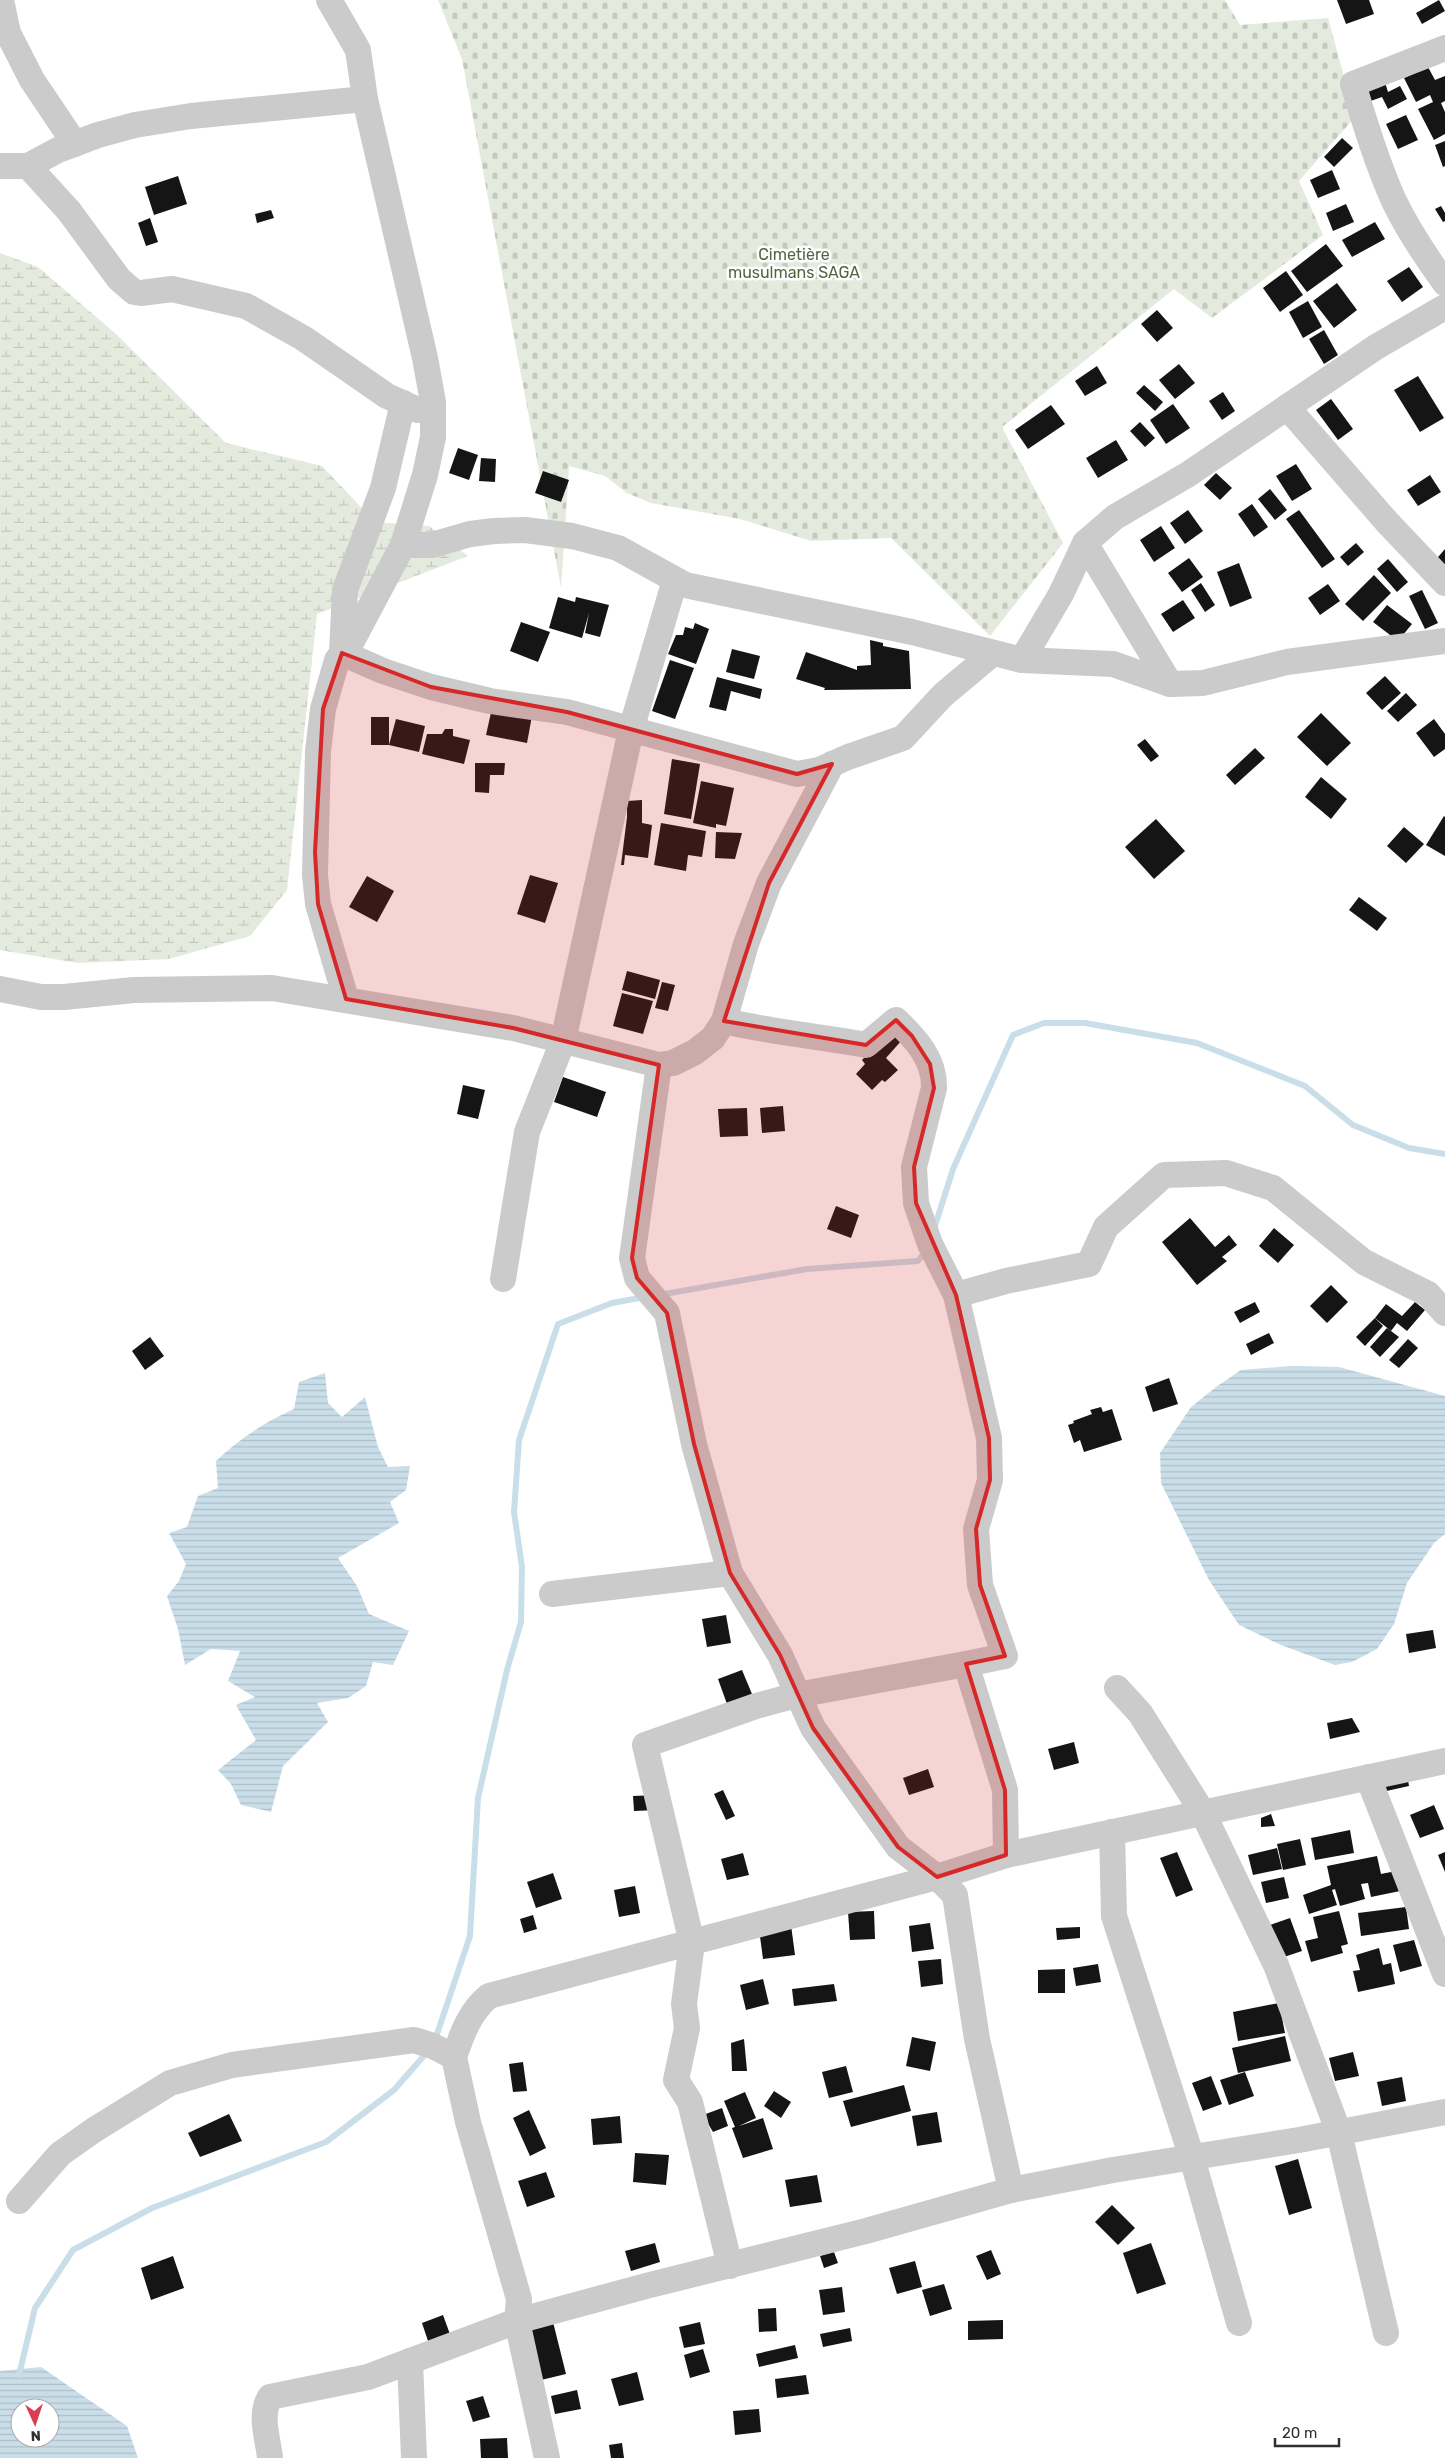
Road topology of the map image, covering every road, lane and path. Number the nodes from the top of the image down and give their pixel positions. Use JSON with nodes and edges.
{"nodes":[{"id":1,"x":0,"y":0,"type":"edge"},
{"id":2,"x":329,"y":0,"type":"edge"},
{"id":3,"x":1445,"y":48,"type":"edge"},
{"id":4,"x":365,"y":99,"type":"junction"},
{"id":5,"x":75,"y":144,"type":"junction"},
{"id":6,"x":0,"y":166,"type":"edge"},
{"id":7,"x":28,"y":166,"type":"junction"},
{"id":8,"x":1445,"y":283,"type":"edge"},
{"id":9,"x":1445,"y":307,"type":"edge"},
{"id":10,"x":403,"y":403,"type":"junction"},
{"id":11,"x":1287,"y":407,"type":"junction"},
{"id":12,"x":433,"y":417,"type":"junction"},
{"id":13,"x":1085,"y":543,"type":"junction"},
{"id":14,"x":403,"y":544,"type":"junction"},
{"id":15,"x":675,"y":580,"type":"junction"},
{"id":16,"x":1445,"y":582,"type":"edge"},
{"id":17,"x":1445,"y":641,"type":"edge"},
{"id":18,"x":342,"y":653,"type":"junction"},
{"id":19,"x":993,"y":653,"type":"junction"},
{"id":20,"x":1022,"y":660,"type":"junction"},
{"id":21,"x":1170,"y":684,"type":"junction"},
{"id":22,"x":631,"y":730,"type":"junction"},
{"id":23,"x":832,"y":764,"type":"junction"},
{"id":24,"x":0,"y":989,"type":"edge"},
{"id":25,"x":346,"y":999,"type":"junction"},
{"id":26,"x":724,"y":1021,"type":"junction"},
{"id":27,"x":563,"y":1041,"type":"junction"},
{"id":28,"x":658,"y":1065,"type":"junction"},
{"id":29,"x":503,"y":1279,"type":"dead end"},
{"id":30,"x":956,"y":1295,"type":"junction"},
{"id":31,"x":1445,"y":1313,"type":"edge"},
{"id":32,"x":730,"y":1573,"type":"junction"},
{"id":33,"x":552,"y":1594,"type":"dead end"},
{"id":34,"x":966,"y":1664,"type":"junction"},
{"id":35,"x":1117,"y":1688,"type":"dead end"},
{"id":36,"x":797,"y":1695,"type":"junction"},
{"id":37,"x":1445,"y":1761,"type":"edge"},
{"id":38,"x":1368,"y":1777,"type":"junction"},
{"id":39,"x":1203,"y":1813,"type":"junction"},
{"id":40,"x":1112,"y":1832,"type":"junction"},
{"id":41,"x":1006,"y":1855,"type":"junction"},
{"id":42,"x":937,"y":1877,"type":"junction"},
{"id":43,"x":692,"y":1943,"type":"junction"},
{"id":44,"x":1445,"y":1974,"type":"edge"},
{"id":45,"x":454,"y":2057,"type":"junction"},
{"id":46,"x":1445,"y":2112,"type":"edge"},
{"id":47,"x":1339,"y":2133,"type":"junction"},
{"id":48,"x":1192,"y":2158,"type":"junction"},
{"id":49,"x":1011,"y":2190,"type":"junction"},
{"id":50,"x":19,"y":2201,"type":"dead end"},
{"id":51,"x":730,"y":2266,"type":"junction"},
{"id":52,"x":517,"y":2322,"type":"junction"},
{"id":53,"x":1239,"y":2323,"type":"dead end"},
{"id":54,"x":1386,"y":2333,"type":"dead end"},
{"id":55,"x":410,"y":2361,"type":"junction"},
{"id":56,"x":270,"y":2458,"type":"edge"},
{"id":57,"x":414,"y":2458,"type":"edge"},
{"id":58,"x":547,"y":2458,"type":"edge"}],
"edges":[{"from":1,"to":5,"type":"street"},
{"from":2,"to":4,"type":"street"},
{"from":3,"to":8,"type":"street"},
{"from":4,"to":5,"type":"street"},
{"from":4,"to":12,"type":"street"},
{"from":5,"to":7,"type":"street"},
{"from":6,"to":7,"type":"street"},
{"from":7,"to":10,"type":"street"},
{"from":9,"to":11,"type":"street"},
{"from":10,"to":12,"type":"street"},
{"from":10,"to":18,"type":"street"},
{"from":11,"to":13,"type":"street"},
{"from":11,"to":16,"type":"street"},
{"from":12,"to":14,"type":"street"},
{"from":13,"to":20,"type":"street"},
{"from":13,"to":21,"type":"street"},
{"from":14,"to":15,"type":"street"},
{"from":14,"to":18,"type":"street"},
{"from":15,"to":19,"type":"street"},
{"from":15,"to":22,"type":"street"},
{"from":17,"to":21,"type":"street"},
{"from":18,"to":22,"type":"street"},
{"from":18,"to":25,"type":"street"},
{"from":19,"to":20,"type":"street"},
{"from":19,"to":23,"type":"street"},
{"from":20,"to":21,"type":"street"},
{"from":22,"to":23,"type":"street"},
{"from":22,"to":27,"type":"street"},
{"from":23,"to":26,"type":"street"},
{"from":24,"to":25,"type":"street"},
{"from":25,"to":27,"type":"street"},
{"from":26,"to":28,"type":"street"},
{"from":26,"to":30,"type":"street"},
{"from":27,"to":28,"type":"street"},
{"from":27,"to":29,"type":"street"},
{"from":28,"to":32,"type":"street"},
{"from":30,"to":31,"type":"street"},
{"from":30,"to":34,"type":"street"},
{"from":32,"to":33,"type":"street"},
{"from":32,"to":36,"type":"street"},
{"from":34,"to":36,"type":"street"},
{"from":34,"to":41,"type":"street"},
{"from":35,"to":39,"type":"street"},
{"from":36,"to":42,"type":"street"},
{"from":36,"to":43,"type":"street"},
{"from":37,"to":38,"type":"street"},
{"from":38,"to":39,"type":"street"},
{"from":38,"to":44,"type":"street"},
{"from":39,"to":40,"type":"street"},
{"from":39,"to":47,"type":"street"},
{"from":40,"to":41,"type":"street"},
{"from":40,"to":48,"type":"street"},
{"from":41,"to":42,"type":"street"},
{"from":42,"to":43,"type":"street"},
{"from":42,"to":49,"type":"street"},
{"from":43,"to":45,"type":"street"},
{"from":43,"to":51,"type":"street"},
{"from":45,"to":50,"type":"street"},
{"from":45,"to":52,"type":"street"},
{"from":46,"to":47,"type":"street"},
{"from":47,"to":48,"type":"street"},
{"from":47,"to":54,"type":"street"},
{"from":48,"to":49,"type":"street"},
{"from":48,"to":53,"type":"street"},
{"from":49,"to":51,"type":"street"},
{"from":51,"to":52,"type":"street"},
{"from":52,"to":55,"type":"street"},
{"from":52,"to":58,"type":"street"},
{"from":55,"to":56,"type":"street"},
{"from":55,"to":57,"type":"street"}]}
